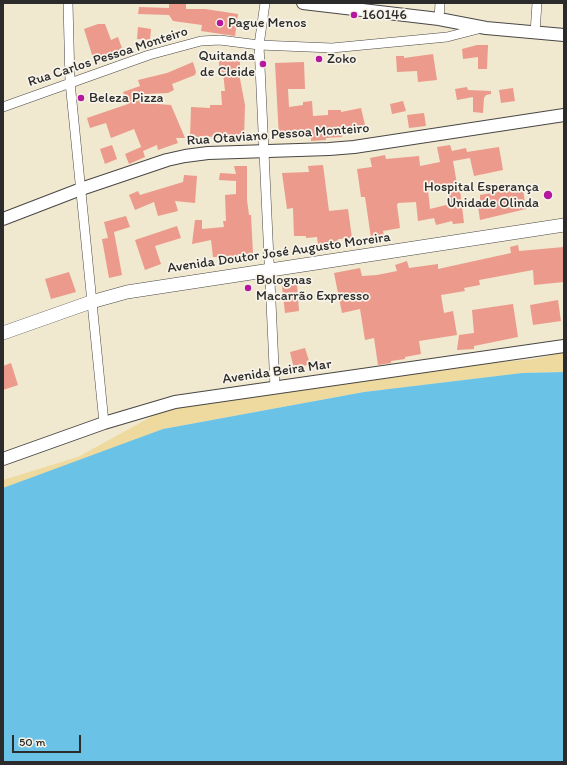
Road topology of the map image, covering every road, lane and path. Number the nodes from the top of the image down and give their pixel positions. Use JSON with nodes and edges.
{"nodes":[{"id":1,"x":68,"y":3,"type":"edge"},
{"id":2,"x":265,"y":3,"type":"edge"},
{"id":3,"x":303,"y":3,"type":"edge"},
{"id":4,"x":440,"y":3,"type":"edge"},
{"id":5,"x":537,"y":3,"type":"edge"},
{"id":6,"x":357,"y":6,"type":"edge"},
{"id":7,"x":439,"y":18,"type":"junction"},
{"id":8,"x":486,"y":28,"type":"junction"},
{"id":9,"x":535,"y":32,"type":"junction"},
{"id":10,"x":564,"y":36,"type":"edge"},
{"id":11,"x":259,"y":45,"type":"junction"},
{"id":12,"x":70,"y":82,"type":"junction"},
{"id":13,"x":3,"y":108,"type":"edge"},
{"id":14,"x":564,"y":115,"type":"edge"},
{"id":15,"x":264,"y":152,"type":"junction"},
{"id":16,"x":81,"y":189,"type":"junction"},
{"id":17,"x":3,"y":219,"type":"edge"},
{"id":18,"x":564,"y":225,"type":"edge"},
{"id":19,"x":270,"y":271,"type":"junction"},
{"id":20,"x":91,"y":302,"type":"junction"},
{"id":21,"x":3,"y":333,"type":"edge"},
{"id":22,"x":564,"y":346,"type":"edge"},
{"id":23,"x":275,"y":388,"type":"junction"},
{"id":24,"x":104,"y":423,"type":"junction"},
{"id":25,"x":3,"y":459,"type":"edge"}],
"edges":[{"from":1,"to":12,"type":"street"},
{"from":2,"to":11,"type":"street"},
{"from":3,"to":6,"type":"main road"},
{"from":4,"to":7,"type":"street"},
{"from":5,"to":9,"type":"street"},
{"from":6,"to":7,"type":"main road"},
{"from":7,"to":8,"type":"main road"},
{"from":8,"to":9,"type":"main road"},
{"from":8,"to":11,"type":"street","name":"Rua Carlos Pessoa Monteiro"},
{"from":9,"to":10,"type":"main road"},
{"from":11,"to":12,"type":"street","name":"Rua Carlos Pessoa Monteiro"},
{"from":11,"to":15,"type":"street"},
{"from":12,"to":13,"type":"street","name":"Rua Carlos Pessoa Monteiro"},
{"from":12,"to":16,"type":"street"},
{"from":14,"to":15,"type":"main road","name":"Rua Otaviano Pessoa Monteiro"},
{"from":15,"to":16,"type":"main road","name":"Rua Otaviano Pessoa Monteiro"},
{"from":15,"to":19,"type":"street"},
{"from":16,"to":17,"type":"main road","name":"Rua Otaviano Pessoa Monteiro"},
{"from":16,"to":20,"type":"street"},
{"from":18,"to":19,"type":"main road","name":"Avenida Doutor José Augusto Moreira"},
{"from":19,"to":20,"type":"main road","name":"Avenida Doutor José Augusto Moreira"},
{"from":19,"to":23,"type":"street"},
{"from":20,"to":21,"type":"main road","name":"Avenida Doutor José Augusto Moreira"},
{"from":20,"to":24,"type":"street"},
{"from":22,"to":23,"type":"main road","name":"Avenida Beira Mar"},
{"from":23,"to":24,"type":"main road","name":"Avenida Beira Mar"},
{"from":24,"to":25,"type":"main road","name":"Avenida Beira Mar"}]}
